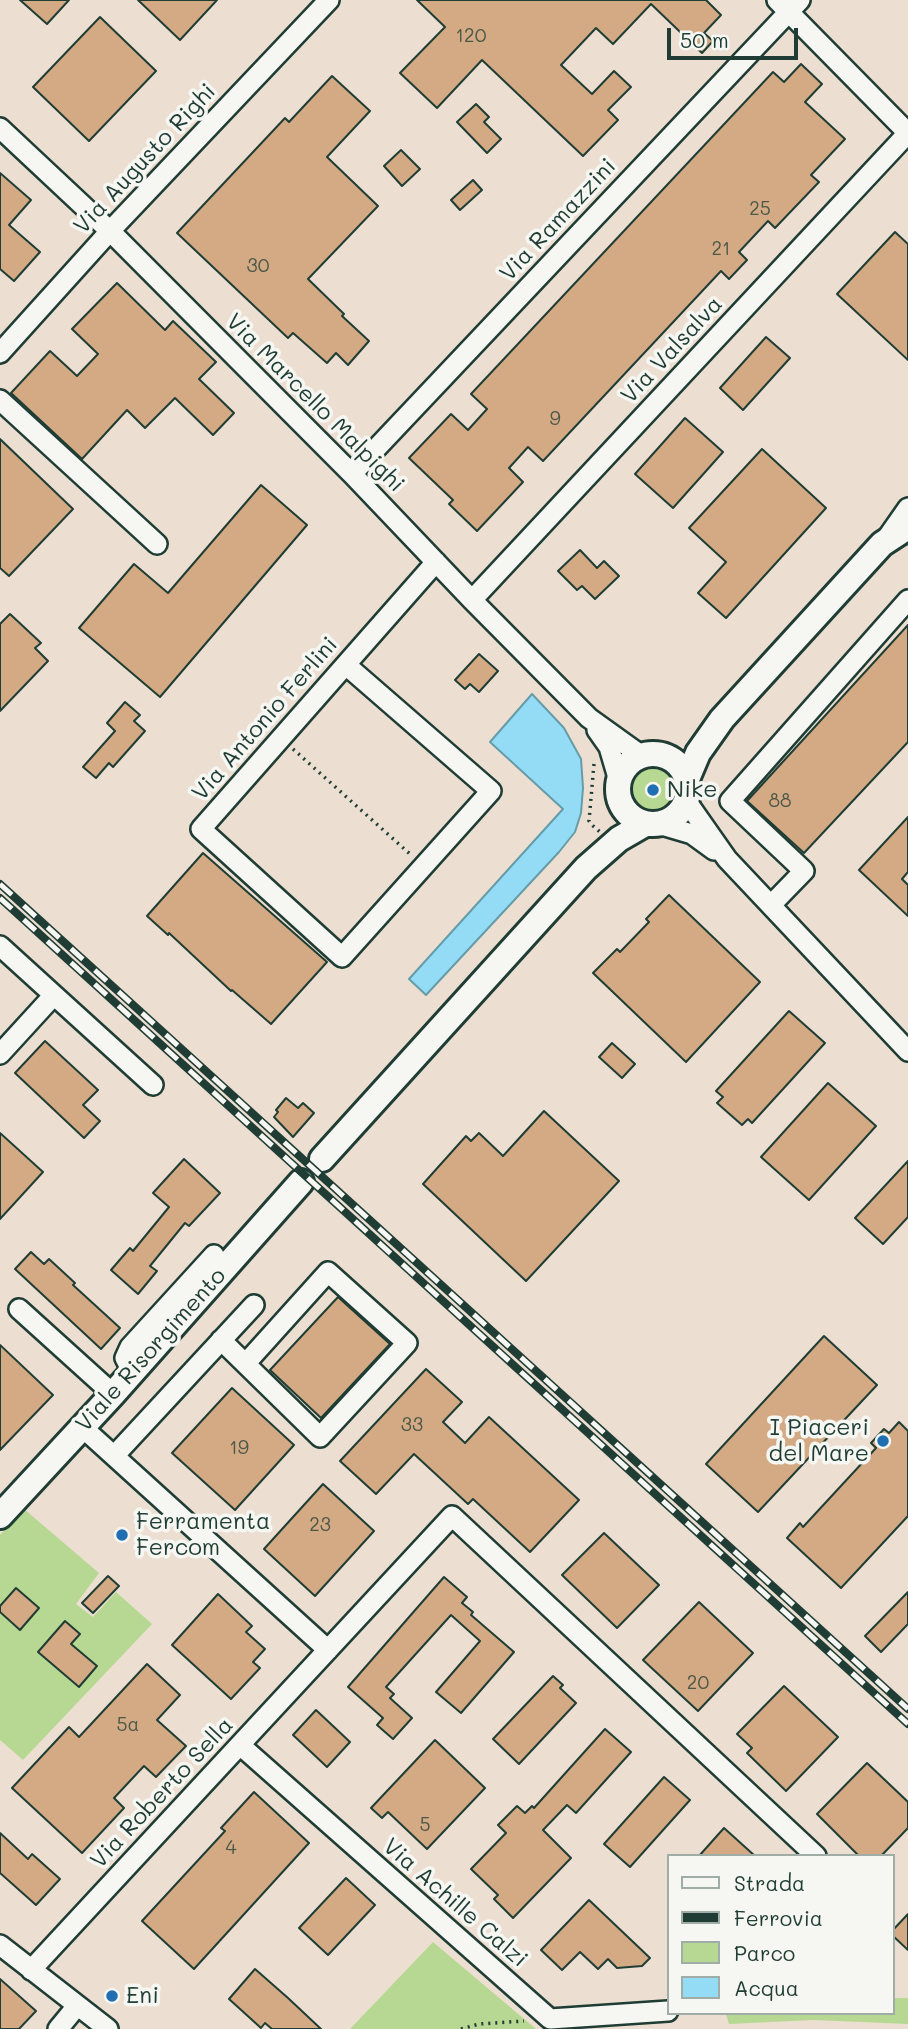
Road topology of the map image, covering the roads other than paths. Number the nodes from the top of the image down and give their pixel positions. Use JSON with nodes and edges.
{"nodes":[{"id":1,"x":329,"y":0,"type":"edge"},
{"id":2,"x":789,"y":4,"type":"edge"},
{"id":3,"x":0,"y":128,"type":"edge"},
{"id":4,"x":908,"y":133,"type":"edge"},
{"id":5,"x":110,"y":231,"type":"junction"},
{"id":6,"x":0,"y":353,"type":"edge"},
{"id":7,"x":0,"y":400,"type":"edge"},
{"id":8,"x":352,"y":474,"type":"junction"},
{"id":9,"x":908,"y":508,"type":"edge"},
{"id":10,"x":908,"y":527,"type":"edge"},
{"id":11,"x":157,"y":544,"type":"dead end"},
{"id":12,"x":882,"y":544,"type":"junction"},
{"id":13,"x":436,"y":562,"type":"junction"},
{"id":14,"x":472,"y":600,"type":"junction"},
{"id":15,"x":908,"y":600,"type":"edge"},
{"id":16,"x":345,"y":665,"type":"junction"},
{"id":17,"x":589,"y":718,"type":"junction"},
{"id":18,"x":722,"y":719,"type":"junction"},
{"id":19,"x":650,"y":755,"type":"junction"},
{"id":20,"x":687,"y":790,"type":"junction"},
{"id":21,"x":620,"y":792,"type":"junction"},
{"id":22,"x":652,"y":824,"type":"junction"},
{"id":23,"x":727,"y":859,"type":"junction"},
{"id":24,"x":586,"y":868,"type":"junction"},
{"id":25,"x":771,"y":905,"type":"junction"},
{"id":26,"x":0,"y":946,"type":"edge"},
{"id":27,"x":54,"y":995,"type":"junction"},
{"id":28,"x":908,"y":1051,"type":"edge"},
{"id":29,"x":0,"y":1054,"type":"edge"},
{"id":30,"x":153,"y":1085,"type":"dead end"},
{"id":31,"x":322,"y":1159,"type":"dead end"},
{"id":32,"x":301,"y":1182,"type":"dead end"},
{"id":33,"x":214,"y":1255,"type":"dead end"},
{"id":34,"x":254,"y":1305,"type":"dead end"},
{"id":35,"x":19,"y":1310,"type":"dead end"},
{"id":36,"x":222,"y":1340,"type":"junction"},
{"id":37,"x":246,"y":1363,"type":"junction"},
{"id":38,"x":132,"y":1371,"type":"junction"},
{"id":39,"x":113,"y":1394,"type":"junction"},
{"id":40,"x":82,"y":1427,"type":"junction"},
{"id":41,"x":114,"y":1456,"type":"junction"},
{"id":42,"x":0,"y":1516,"type":"edge"},
{"id":43,"x":328,"y":1650,"type":"junction"},
{"id":44,"x":240,"y":1745,"type":"junction"},
{"id":45,"x":814,"y":1854,"type":"edge"},
{"id":46,"x":0,"y":1945,"type":"edge"},
{"id":47,"x":31,"y":1970,"type":"junction"},
{"id":48,"x":78,"y":2006,"type":"junction"},
{"id":49,"x":666,"y":2011,"type":"edge"},
{"id":50,"x":58,"y":2029,"type":"edge"},
{"id":51,"x":108,"y":2029,"type":"edge"}],
"edges":[{"from":1,"to":5,"type":"street","name":"Via Augusto Righi"},
{"from":2,"to":4,"type":"street"},
{"from":2,"to":8,"type":"street","name":"Via Ramazzini"},
{"from":3,"to":5,"type":"street","name":"Via Marcello Malpighi"},
{"from":4,"to":14,"type":"street","name":"Via Valsalva"},
{"from":5,"to":6,"type":"street","name":"Via Augusto Righi"},
{"from":5,"to":8,"type":"street","name":"Via Marcello Malpighi"},
{"from":7,"to":11,"type":"street"},
{"from":8,"to":13,"type":"street","name":"Via Marcello Malpighi"},
{"from":9,"to":12,"type":"street"},
{"from":10,"to":12,"type":"main road"},
{"from":12,"to":18,"type":"main road"},
{"from":13,"to":14,"type":"street","name":"Via Marcello Malpighi"},
{"from":13,"to":16,"type":"street","name":"Via Antonio Ferlini"},
{"from":14,"to":17,"type":"street","name":"Via Marcello Malpighi"},
{"from":15,"to":25,"type":"street"},
{"from":16,"to":16,"type":"street","name":"Via Antonio Ferlini"},
{"from":17,"to":19,"type":"street","name":"Via Marcello Malpighi"},
{"from":17,"to":21,"type":"street","name":"Via Marcello Malpighi"},
{"from":18,"to":19,"type":"main road"},
{"from":18,"to":20,"type":"main road"},
{"from":19,"to":20,"type":"main road"},
{"from":19,"to":21,"type":"main road"},
{"from":20,"to":22,"type":"main road"},
{"from":20,"to":23,"type":"street"},
{"from":21,"to":22,"type":"main road"},
{"from":21,"to":24,"type":"main road"},
{"from":22,"to":23,"type":"street"},
{"from":22,"to":24,"type":"main road"},
{"from":23,"to":25,"type":"street"},
{"from":24,"to":31,"type":"main road"},
{"from":25,"to":28,"type":"street"},
{"from":26,"to":27,"type":"street"},
{"from":27,"to":29,"type":"street"},
{"from":27,"to":30,"type":"street"},
{"from":32,"to":38,"type":"main road","name":"Viale Risorgimento"},
{"from":33,"to":38,"type":"street"},
{"from":34,"to":36,"type":"street"},
{"from":35,"to":39,"type":"street"},
{"from":36,"to":37,"type":"street"},
{"from":36,"to":41,"type":"street"},
{"from":37,"to":37,"type":"street"},
{"from":38,"to":39,"type":"main road","name":"Viale Risorgimento"},
{"from":39,"to":40,"type":"main road","name":"Viale Risorgimento"},
{"from":40,"to":41,"type":"street"},
{"from":40,"to":42,"type":"main road","name":"Viale Risorgimento"},
{"from":41,"to":43,"type":"street"},
{"from":43,"to":44,"type":"street","name":"Via Roberto Sella"},
{"from":43,"to":45,"type":"street","name":"Via Roberto Sella"},
{"from":44,"to":47,"type":"street","name":"Via Roberto Sella"},
{"from":44,"to":49,"type":"street","name":"Via Achille Calzi"},
{"from":46,"to":47,"type":"street"},
{"from":47,"to":48,"type":"street"},
{"from":48,"to":50,"type":"street"},
{"from":48,"to":51,"type":"street"}]}
